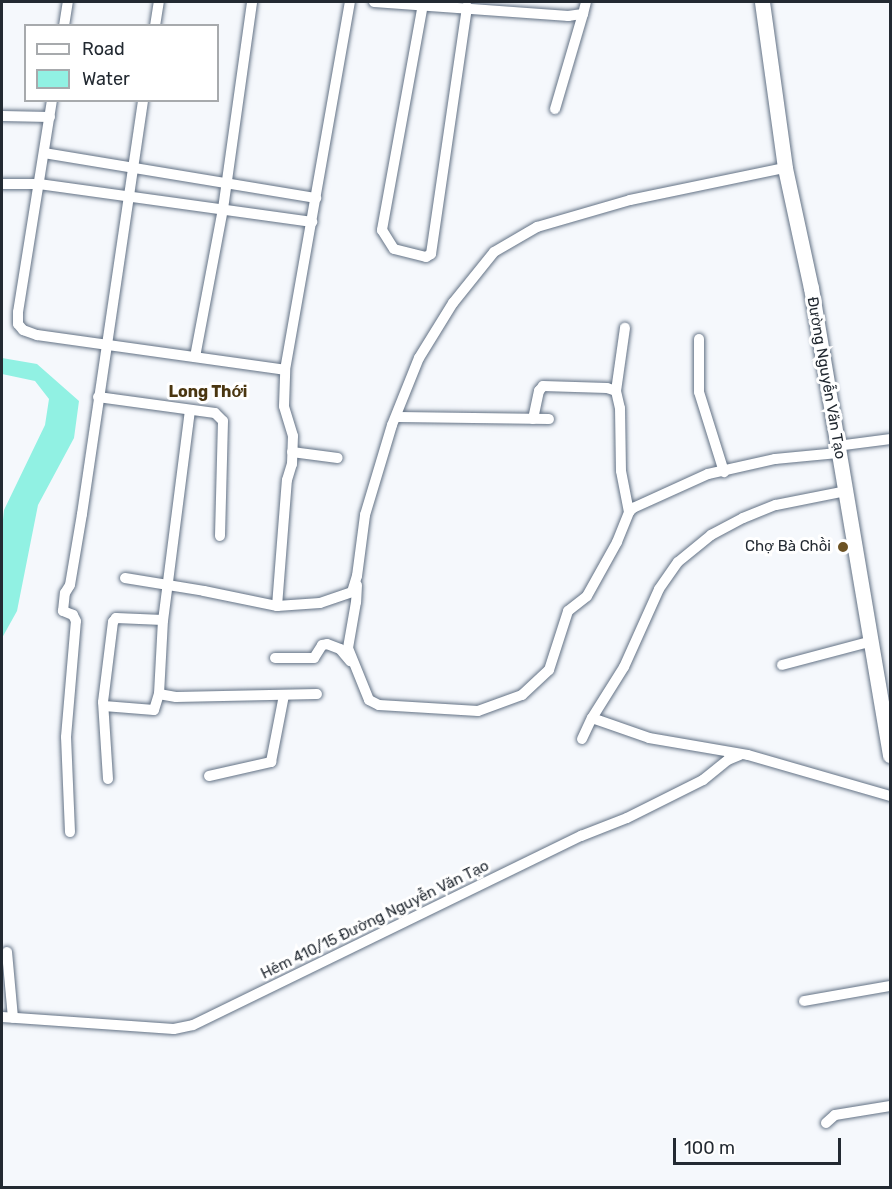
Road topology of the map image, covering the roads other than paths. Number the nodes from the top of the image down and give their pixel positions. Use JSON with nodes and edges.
{"nodes":[{"id":1,"x":68,"y":2,"type":"edge"},
{"id":2,"x":159,"y":2,"type":"edge"},
{"id":3,"x":252,"y":2,"type":"edge"},
{"id":4,"x":350,"y":2,"type":"edge"},
{"id":5,"x":374,"y":2,"type":"edge"},
{"id":6,"x":586,"y":2,"type":"edge"},
{"id":7,"x":762,"y":2,"type":"edge"},
{"id":8,"x":423,"y":4,"type":"junction"},
{"id":9,"x":467,"y":7,"type":"junction"},
{"id":10,"x":583,"y":14,"type":"junction"},
{"id":11,"x":64,"y":24,"type":"edge"},
{"id":12,"x":155,"y":24,"type":"edge"},
{"id":13,"x":52,"y":102,"type":"edge"},
{"id":14,"x":142,"y":102,"type":"edge"},
{"id":15,"x":555,"y":109,"type":"dead end"},
{"id":16,"x":2,"y":116,"type":"edge"},
{"id":17,"x":50,"y":117,"type":"junction"},
{"id":18,"x":44,"y":153,"type":"junction"},
{"id":19,"x":131,"y":168,"type":"junction"},
{"id":20,"x":785,"y":168,"type":"junction"},
{"id":21,"x":39,"y":183,"type":"junction"},
{"id":22,"x":227,"y":183,"type":"junction"},
{"id":23,"x":2,"y":184,"type":"edge"},
{"id":24,"x":127,"y":196,"type":"junction"},
{"id":25,"x":316,"y":198,"type":"junction"},
{"id":26,"x":223,"y":209,"type":"junction"},
{"id":27,"x":312,"y":222,"type":"junction"},
{"id":28,"x":625,"y":328,"type":"dead end"},
{"id":29,"x":699,"y":339,"type":"dead end"},
{"id":30,"x":105,"y":345,"type":"junction"},
{"id":31,"x":195,"y":357,"type":"junction"},
{"id":32,"x":285,"y":370,"type":"junction"},
{"id":33,"x":616,"y":391,"type":"junction"},
{"id":34,"x":98,"y":397,"type":"junction"},
{"id":35,"x":190,"y":410,"type":"junction"},
{"id":36,"x":398,"y":417,"type":"junction"},
{"id":37,"x":533,"y":419,"type":"junction"},
{"id":38,"x":549,"y":419,"type":"dead end"},
{"id":39,"x":891,"y":439,"type":"edge"},
{"id":40,"x":837,"y":449,"type":"junction"},
{"id":41,"x":292,"y":452,"type":"junction"},
{"id":42,"x":338,"y":458,"type":"dead end"},
{"id":43,"x":724,"y":472,"type":"junction"},
{"id":44,"x":846,"y":491,"type":"junction"},
{"id":45,"x":629,"y":512,"type":"junction"},
{"id":46,"x":220,"y":536,"type":"dead end"},
{"id":47,"x":125,"y":578,"type":"dead end"},
{"id":48,"x":356,"y":582,"type":"junction"},
{"id":49,"x":169,"y":585,"type":"junction"},
{"id":50,"x":277,"y":606,"type":"junction"},
{"id":51,"x":163,"y":620,"type":"junction"},
{"id":52,"x":872,"y":641,"type":"junction"},
{"id":53,"x":275,"y":658,"type":"dead end"},
{"id":54,"x":354,"y":665,"type":"junction"},
{"id":55,"x":782,"y":665,"type":"dead end"},
{"id":56,"x":159,"y":694,"type":"junction"},
{"id":57,"x":317,"y":694,"type":"dead end"},
{"id":58,"x":284,"y":695,"type":"junction"},
{"id":59,"x":104,"y":706,"type":"junction"},
{"id":60,"x":592,"y":718,"type":"junction"},
{"id":61,"x":582,"y":739,"type":"dead end"},
{"id":62,"x":891,"y":754,"type":"edge"},
{"id":63,"x":740,"y":755,"type":"junction"},
{"id":64,"x":209,"y":776,"type":"dead end"},
{"id":65,"x":108,"y":779,"type":"dead end"},
{"id":66,"x":891,"y":796,"type":"edge"},
{"id":67,"x":69,"y":832,"type":"dead end"},
{"id":68,"x":7,"y":952,"type":"dead end"},
{"id":69,"x":891,"y":986,"type":"edge"},
{"id":70,"x":804,"y":1001,"type":"dead end"},
{"id":71,"x":7,"y":1018,"type":"edge"},
{"id":72,"x":891,"y":1106,"type":"edge"},
{"id":73,"x":826,"y":1123,"type":"dead end"}],
"edges":[{"from":1,"to":11,"type":"street"},
{"from":2,"to":12,"type":"street"},
{"from":3,"to":22,"type":"street"},
{"from":4,"to":25,"type":"street"},
{"from":5,"to":8,"type":"street"},
{"from":6,"to":10,"type":"street"},
{"from":7,"to":20,"type":"main road","name":"Đường Nguyễn Văn Tạo"},
{"from":8,"to":9,"type":"street"},
{"from":8,"to":9,"type":"street"},
{"from":9,"to":10,"type":"street"},
{"from":10,"to":15,"type":"street"},
{"from":13,"to":17,"type":"street"},
{"from":14,"to":19,"type":"street"},
{"from":16,"to":17,"type":"street"},
{"from":17,"to":18,"type":"street"},
{"from":18,"to":19,"type":"street"},
{"from":18,"to":21,"type":"street"},
{"from":19,"to":22,"type":"street"},
{"from":19,"to":24,"type":"street"},
{"from":20,"to":36,"type":"street"},
{"from":20,"to":40,"type":"main road","name":"Đường Nguyễn Văn Tạo"},
{"from":21,"to":23,"type":"street"},
{"from":21,"to":24,"type":"street"},
{"from":21,"to":30,"type":"street"},
{"from":22,"to":25,"type":"street"},
{"from":22,"to":26,"type":"street"},
{"from":24,"to":26,"type":"street"},
{"from":24,"to":30,"type":"street"},
{"from":25,"to":27,"type":"street"},
{"from":26,"to":27,"type":"street"},
{"from":26,"to":31,"type":"street"},
{"from":27,"to":32,"type":"street"},
{"from":28,"to":33,"type":"street"},
{"from":29,"to":43,"type":"street"},
{"from":30,"to":31,"type":"street"},
{"from":30,"to":34,"type":"street"},
{"from":31,"to":32,"type":"street"},
{"from":32,"to":41,"type":"street"},
{"from":33,"to":37,"type":"street"},
{"from":33,"to":45,"type":"street"},
{"from":34,"to":35,"type":"street"},
{"from":34,"to":67,"type":"street"},
{"from":35,"to":46,"type":"street"},
{"from":35,"to":49,"type":"street"},
{"from":36,"to":37,"type":"street"},
{"from":36,"to":48,"type":"street"},
{"from":37,"to":38,"type":"street"},
{"from":39,"to":40,"type":"street"},
{"from":40,"to":43,"type":"street"},
{"from":40,"to":44,"type":"main road","name":"Đường Nguyễn Văn Tạo"},
{"from":41,"to":42,"type":"street"},
{"from":41,"to":50,"type":"street"},
{"from":43,"to":45,"type":"street"},
{"from":44,"to":52,"type":"main road","name":"Đường Nguyễn Văn Tạo"},
{"from":44,"to":60,"type":"street"},
{"from":45,"to":54,"type":"street"},
{"from":47,"to":49,"type":"street"},
{"from":48,"to":50,"type":"street"},
{"from":48,"to":54,"type":"street"},
{"from":49,"to":50,"type":"street"},
{"from":49,"to":51,"type":"street"},
{"from":51,"to":56,"type":"street"},
{"from":51,"to":59,"type":"street"},
{"from":52,"to":55,"type":"street"},
{"from":52,"to":62,"type":"main road","name":"Đường Nguyễn Văn Tạo"},
{"from":53,"to":54,"type":"street"},
{"from":56,"to":58,"type":"street"},
{"from":56,"to":59,"type":"street"},
{"from":57,"to":58,"type":"street"},
{"from":58,"to":64,"type":"street"},
{"from":59,"to":65,"type":"street"},
{"from":60,"to":61,"type":"street"},
{"from":60,"to":63,"type":"street"},
{"from":63,"to":66,"type":"street"},
{"from":63,"to":71,"type":"street","name":"Hẻm 410/15 Đường Nguyễn Văn Tạo"},
{"from":68,"to":71,"type":"street"},
{"from":69,"to":70,"type":"street"},
{"from":72,"to":73,"type":"street"}]}
